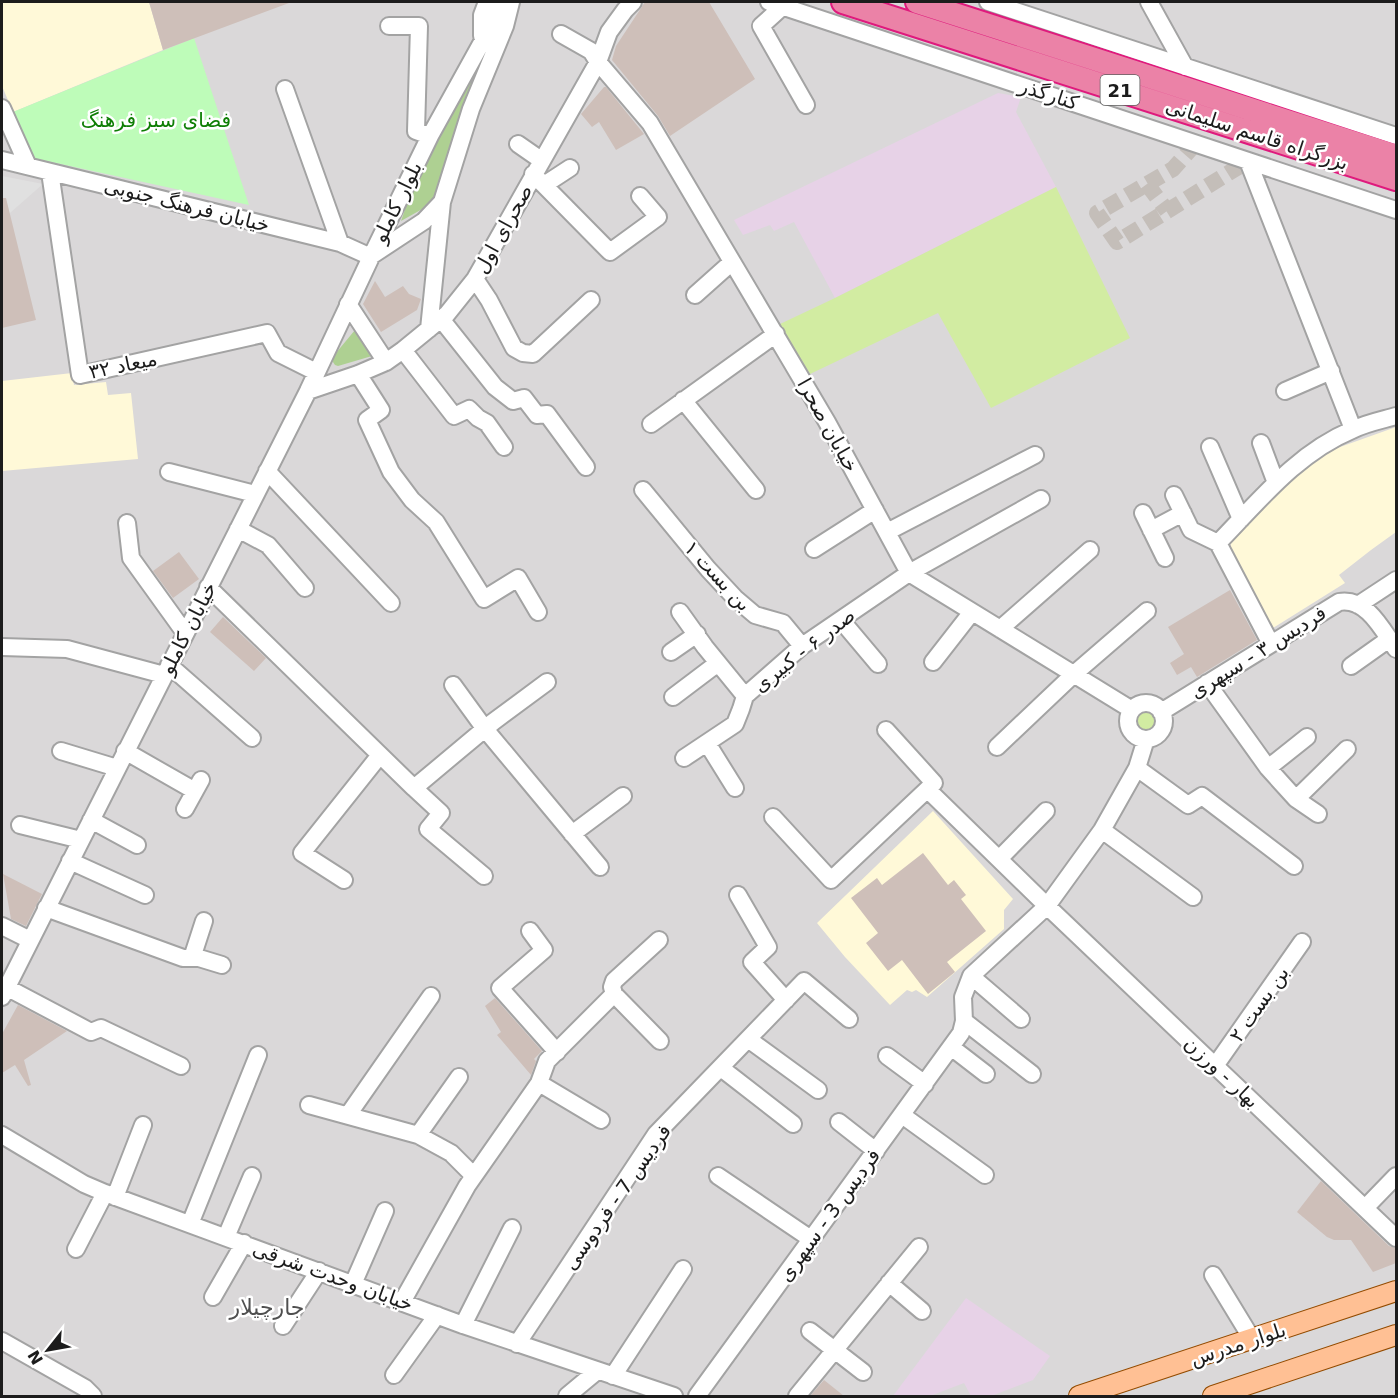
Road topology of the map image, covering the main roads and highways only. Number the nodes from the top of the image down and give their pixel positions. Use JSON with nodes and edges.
{"nodes":[{"id":1,"x":843,"y":2,"type":"edge"},
{"id":2,"x":917,"y":2,"type":"edge"},
{"id":3,"x":1396,"y":156,"type":"edge"},
{"id":4,"x":1396,"y":179,"type":"edge"},
{"id":5,"x":1396,"y":1291,"type":"edge"},
{"id":6,"x":1396,"y":1335,"type":"edge"},
{"id":7,"x":1079,"y":1396,"type":"edge"},
{"id":8,"x":1213,"y":1396,"type":"edge"}],
"edges":[{"from":1,"to":4,"type":"highway","name":"بزرگراه قاسم سلیمانی","number":"21"},
{"from":2,"to":3,"type":"highway","number":"21"},
{"from":5,"to":7,"type":"main road","name":"بلوار مدرس"},
{"from":6,"to":8,"type":"main road","name":"بلوار مدرس"}]}
